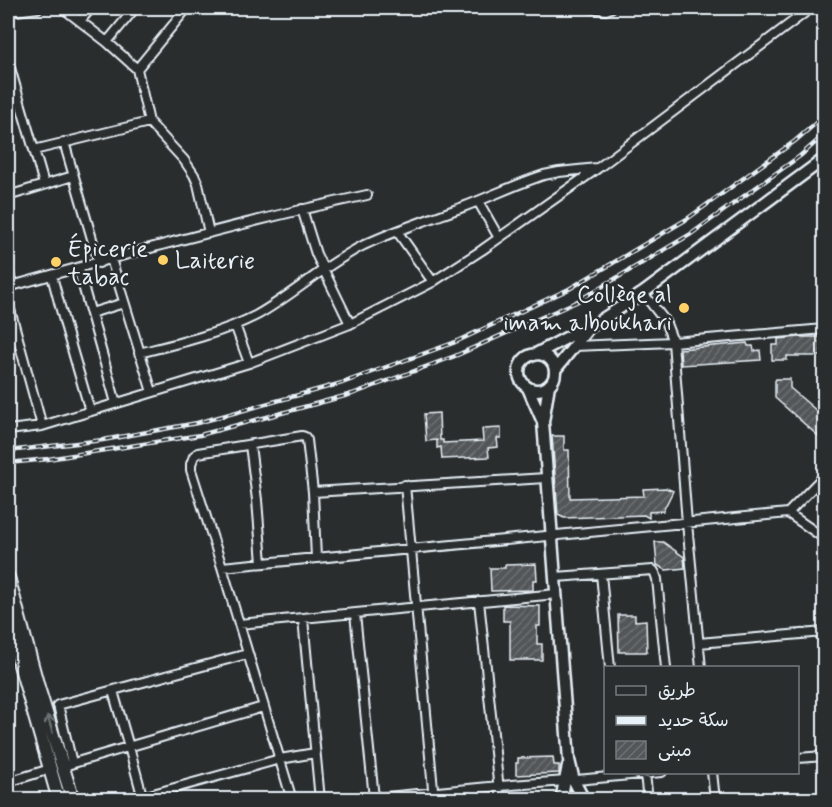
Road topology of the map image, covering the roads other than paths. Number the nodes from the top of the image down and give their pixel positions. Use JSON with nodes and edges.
{"nodes":[{"id":1,"x":38,"y":8,"type":"edge"},
{"id":2,"x":63,"y":8,"type":"edge"},
{"id":3,"x":91,"y":8,"type":"edge"},
{"id":4,"x":135,"y":8,"type":"edge"},
{"id":5,"x":187,"y":8,"type":"edge"},
{"id":6,"x":590,"y":8,"type":"edge"},
{"id":7,"x":611,"y":8,"type":"edge"},
{"id":8,"x":811,"y":8,"type":"edge"},
{"id":9,"x":8,"y":12,"type":"edge"},
{"id":10,"x":80,"y":21,"type":"junction"},
{"id":11,"x":107,"y":42,"type":"junction"},
{"id":12,"x":8,"y":61,"type":"edge"},
{"id":13,"x":137,"y":69,"type":"junction"},
{"id":14,"x":149,"y":122,"type":"junction"},
{"id":15,"x":64,"y":142,"type":"junction"},
{"id":16,"x":34,"y":150,"type":"junction"},
{"id":17,"x":825,"y":159,"type":"edge"},
{"id":18,"x":598,"y":168,"type":"junction"},
{"id":19,"x":73,"y":176,"type":"junction"},
{"id":20,"x":44,"y":184,"type":"junction"},
{"id":21,"x":367,"y":195,"type":"dead end"},
{"id":22,"x":8,"y":196,"type":"edge"},
{"id":23,"x":478,"y":201,"type":"junction"},
{"id":24,"x":302,"y":209,"type":"junction"},
{"id":25,"x":397,"y":231,"type":"junction"},
{"id":26,"x":209,"y":233,"type":"junction"},
{"id":27,"x":499,"y":238,"type":"junction"},
{"id":28,"x":111,"y":259,"type":"junction"},
{"id":29,"x":99,"y":263,"type":"junction"},
{"id":30,"x":8,"y":268,"type":"edge"},
{"id":31,"x":78,"y":268,"type":"junction"},
{"id":32,"x":323,"y":270,"type":"junction"},
{"id":33,"x":52,"y":276,"type":"junction"},
{"id":34,"x":433,"y":282,"type":"junction"},
{"id":35,"x":10,"y":287,"type":"edge"},
{"id":36,"x":643,"y":293,"type":"junction"},
{"id":37,"x":8,"y":302,"type":"edge"},
{"id":38,"x":124,"y":303,"type":"junction"},
{"id":39,"x":91,"y":314,"type":"junction"},
{"id":40,"x":350,"y":324,"type":"junction"},
{"id":41,"x":235,"y":325,"type":"junction"},
{"id":42,"x":825,"y":328,"type":"edge"},
{"id":43,"x":587,"y":329,"type":"junction"},
{"id":44,"x":673,"y":342,"type":"junction"},
{"id":45,"x":574,"y":346,"type":"junction"},
{"id":46,"x":139,"y":353,"type":"junction"},
{"id":47,"x":534,"y":355,"type":"junction"},
{"id":48,"x":249,"y":363,"type":"junction"},
{"id":49,"x":555,"y":370,"type":"junction"},
{"id":50,"x":549,"y":385,"type":"junction"},
{"id":51,"x":528,"y":388,"type":"junction"},
{"id":52,"x":152,"y":392,"type":"junction"},
{"id":53,"x":116,"y":403,"type":"junction"},
{"id":54,"x":90,"y":411,"type":"junction"},
{"id":55,"x":543,"y":422,"type":"junction"},
{"id":56,"x":42,"y":426,"type":"junction"},
{"id":57,"x":8,"y":429,"type":"edge"},
{"id":58,"x":250,"y":445,"type":"junction"},
{"id":59,"x":825,"y":476,"type":"edge"},
{"id":60,"x":546,"y":478,"type":"junction"},
{"id":61,"x":405,"y":485,"type":"junction"},
{"id":62,"x":313,"y":492,"type":"junction"},
{"id":63,"x":788,"y":513,"type":"junction"},
{"id":64,"x":687,"y":523,"type":"junction"},
{"id":65,"x":552,"y":535,"type":"junction"},
{"id":66,"x":825,"y":538,"type":"edge"},
{"id":67,"x":412,"y":549,"type":"junction"},
{"id":68,"x":316,"y":558,"type":"junction"},
{"id":69,"x":262,"y":563,"type":"junction"},
{"id":70,"x":222,"y":567,"type":"junction"},
{"id":71,"x":601,"y":574,"type":"junction"},
{"id":72,"x":8,"y":577,"type":"edge"},
{"id":73,"x":556,"y":577,"type":"junction"},
{"id":74,"x":557,"y":594,"type":"junction"},
{"id":75,"x":479,"y":601,"type":"junction"},
{"id":76,"x":417,"y":607,"type":"junction"},
{"id":77,"x":355,"y":614,"type":"junction"},
{"id":78,"x":303,"y":619,"type":"junction"},
{"id":79,"x":8,"y":623,"type":"edge"},
{"id":80,"x":239,"y":624,"type":"junction"},
{"id":81,"x":825,"y":632,"type":"edge"},
{"id":82,"x":699,"y":643,"type":"junction"},
{"id":83,"x":247,"y":654,"type":"junction"},
{"id":84,"x":610,"y":666,"type":"edge"},
{"id":85,"x":666,"y":666,"type":"edge"},
{"id":86,"x":701,"y":666,"type":"edge"},
{"id":87,"x":112,"y":691,"type":"junction"},
{"id":88,"x":263,"y":707,"type":"junction"},
{"id":89,"x":129,"y":747,"type":"junction"},
{"id":90,"x":315,"y":753,"type":"junction"},
{"id":91,"x":825,"y":756,"type":"edge"},
{"id":92,"x":799,"y":758,"type":"edge"},
{"id":93,"x":280,"y":759,"type":"junction"},
{"id":94,"x":67,"y":764,"type":"junction"},
{"id":95,"x":50,"y":769,"type":"junction"},
{"id":96,"x":645,"y":774,"type":"joint"},
{"id":97,"x":712,"y":774,"type":"edge"},
{"id":98,"x":617,"y":775,"type":"edge"},
{"id":99,"x":570,"y":781,"type":"junction"},
{"id":100,"x":8,"y":782,"type":"edge"},
{"id":101,"x":499,"y":786,"type":"junction"},
{"id":102,"x":434,"y":796,"type":"edge"},
{"id":103,"x":142,"y":798,"type":"edge"},
{"id":104,"x":374,"y":798,"type":"junction"},
{"id":105,"x":59,"y":800,"type":"edge"},
{"id":106,"x":73,"y":800,"type":"edge"},
{"id":107,"x":292,"y":800,"type":"edge"},
{"id":108,"x":320,"y":800,"type":"edge"},
{"id":109,"x":356,"y":800,"type":"edge"},
{"id":110,"x":500,"y":800,"type":"edge"},
{"id":111,"x":561,"y":800,"type":"edge"},
{"id":112,"x":584,"y":800,"type":"edge"},
{"id":113,"x":648,"y":800,"type":"edge"},
{"id":114,"x":715,"y":800,"type":"edge"}],
"edges":[{"from":1,"to":9,"type":"street"},
{"from":2,"to":10,"type":"street"},
{"from":3,"to":10,"type":"street"},
{"from":4,"to":11,"type":"street"},
{"from":5,"to":13,"type":"street"},
{"from":6,"to":7,"type":"street"},
{"from":8,"to":18,"type":"street"},
{"from":10,"to":11,"type":"street"},
{"from":11,"to":13,"type":"street"},
{"from":12,"to":16,"type":"street"},
{"from":13,"to":14,"type":"street"},
{"from":14,"to":15,"type":"street"},
{"from":14,"to":26,"type":"street"},
{"from":15,"to":16,"type":"street"},
{"from":15,"to":19,"type":"street"},
{"from":16,"to":20,"type":"street"},
{"from":17,"to":36,"type":"street"},
{"from":18,"to":23,"type":"street"},
{"from":18,"to":27,"type":"street"},
{"from":19,"to":20,"type":"street"},
{"from":19,"to":29,"type":"street"},
{"from":20,"to":22,"type":"street"},
{"from":21,"to":24,"type":"street"},
{"from":23,"to":25,"type":"street"},
{"from":23,"to":27,"type":"street"},
{"from":24,"to":26,"type":"street"},
{"from":24,"to":32,"type":"street"},
{"from":25,"to":32,"type":"street"},
{"from":25,"to":34,"type":"street"},
{"from":26,"to":28,"type":"street"},
{"from":27,"to":34,"type":"street"},
{"from":28,"to":29,"type":"street"},
{"from":28,"to":38,"type":"street"},
{"from":29,"to":31,"type":"street"},
{"from":30,"to":35,"type":"street"},
{"from":31,"to":33,"type":"street"},
{"from":31,"to":39,"type":"street"},
{"from":32,"to":40,"type":"street"},
{"from":32,"to":41,"type":"street"},
{"from":33,"to":35,"type":"street"},
{"from":33,"to":54,"type":"street"},
{"from":34,"to":40,"type":"street"},
{"from":36,"to":43,"type":"street"},
{"from":36,"to":44,"type":"street"},
{"from":37,"to":56,"type":"street"},
{"from":38,"to":39,"type":"street"},
{"from":38,"to":46,"type":"street"},
{"from":39,"to":53,"type":"street"},
{"from":40,"to":48,"type":"street"},
{"from":41,"to":46,"type":"street"},
{"from":41,"to":48,"type":"street"},
{"from":42,"to":44,"type":"street"},
{"from":43,"to":45,"type":"street"},
{"from":43,"to":47,"type":"street"},
{"from":44,"to":45,"type":"street"},
{"from":44,"to":64,"type":"street"},
{"from":45,"to":49,"type":"street"},
{"from":46,"to":52,"type":"street"},
{"from":47,"to":49,"type":"street"},
{"from":47,"to":51,"type":"street"},
{"from":48,"to":52,"type":"street"},
{"from":49,"to":50,"type":"street"},
{"from":50,"to":51,"type":"street"},
{"from":50,"to":55,"type":"street"},
{"from":51,"to":55,"type":"street"},
{"from":52,"to":53,"type":"street"},
{"from":53,"to":54,"type":"street"},
{"from":54,"to":56,"type":"street"},
{"from":55,"to":60,"type":"street"},
{"from":56,"to":57,"type":"street"},
{"from":58,"to":62,"type":"street"},
{"from":58,"to":69,"type":"street"},
{"from":58,"to":70,"type":"street"},
{"from":59,"to":63,"type":"street"},
{"from":60,"to":61,"type":"street"},
{"from":60,"to":65,"type":"street"},
{"from":61,"to":62,"type":"street"},
{"from":61,"to":67,"type":"street"},
{"from":62,"to":68,"type":"street"},
{"from":63,"to":64,"type":"street"},
{"from":63,"to":66,"type":"street"},
{"from":64,"to":65,"type":"street"},
{"from":64,"to":82,"type":"street"},
{"from":65,"to":67,"type":"street"},
{"from":65,"to":73,"type":"street"},
{"from":67,"to":68,"type":"street"},
{"from":67,"to":76,"type":"street"},
{"from":68,"to":69,"type":"street"},
{"from":69,"to":70,"type":"street"},
{"from":70,"to":80,"type":"street"},
{"from":71,"to":73,"type":"street"},
{"from":71,"to":84,"type":"street"},
{"from":71,"to":85,"type":"street"},
{"from":94,"to":72,"type":"main road","one_way":true},
{"from":73,"to":74,"type":"street"},
{"from":74,"to":75,"type":"street"},
{"from":74,"to":99,"type":"street"},
{"from":75,"to":76,"type":"street"},
{"from":75,"to":101,"type":"street"},
{"from":76,"to":77,"type":"street"},
{"from":76,"to":102,"type":"street"},
{"from":77,"to":78,"type":"street"},
{"from":77,"to":104,"type":"street"},
{"from":78,"to":80,"type":"street"},
{"from":78,"to":90,"type":"street"},
{"from":79,"to":95,"type":"main road"},
{"from":80,"to":83,"type":"street"},
{"from":81,"to":82,"type":"street"},
{"from":82,"to":86,"type":"street"},
{"from":83,"to":87,"type":"street"},
{"from":83,"to":88,"type":"street"},
{"from":87,"to":89,"type":"street"},
{"from":87,"to":94,"type":"street"},
{"from":88,"to":89,"type":"street"},
{"from":88,"to":93,"type":"street"},
{"from":89,"to":94,"type":"street"},
{"from":89,"to":103,"type":"street"},
{"from":90,"to":93,"type":"street"},
{"from":90,"to":108,"type":"street"},
{"from":91,"to":92,"type":"street"},
{"from":93,"to":103,"type":"street"},
{"from":93,"to":107,"type":"street"},
{"from":94,"to":106,"type":"main road"},
{"from":95,"to":100,"type":"street"},
{"from":95,"to":105,"type":"main road"},
{"from":96,"to":98,"type":"street"},
{"from":96,"to":113,"type":"street"},
{"from":97,"to":114,"type":"street"},
{"from":98,"to":99,"type":"street"},
{"from":99,"to":101,"type":"street"},
{"from":99,"to":111,"type":"street"},
{"from":99,"to":112,"type":"street"},
{"from":101,"to":102,"type":"street"},
{"from":101,"to":110,"type":"street"},
{"from":102,"to":104,"type":"street"},
{"from":104,"to":109,"type":"street"}]}
